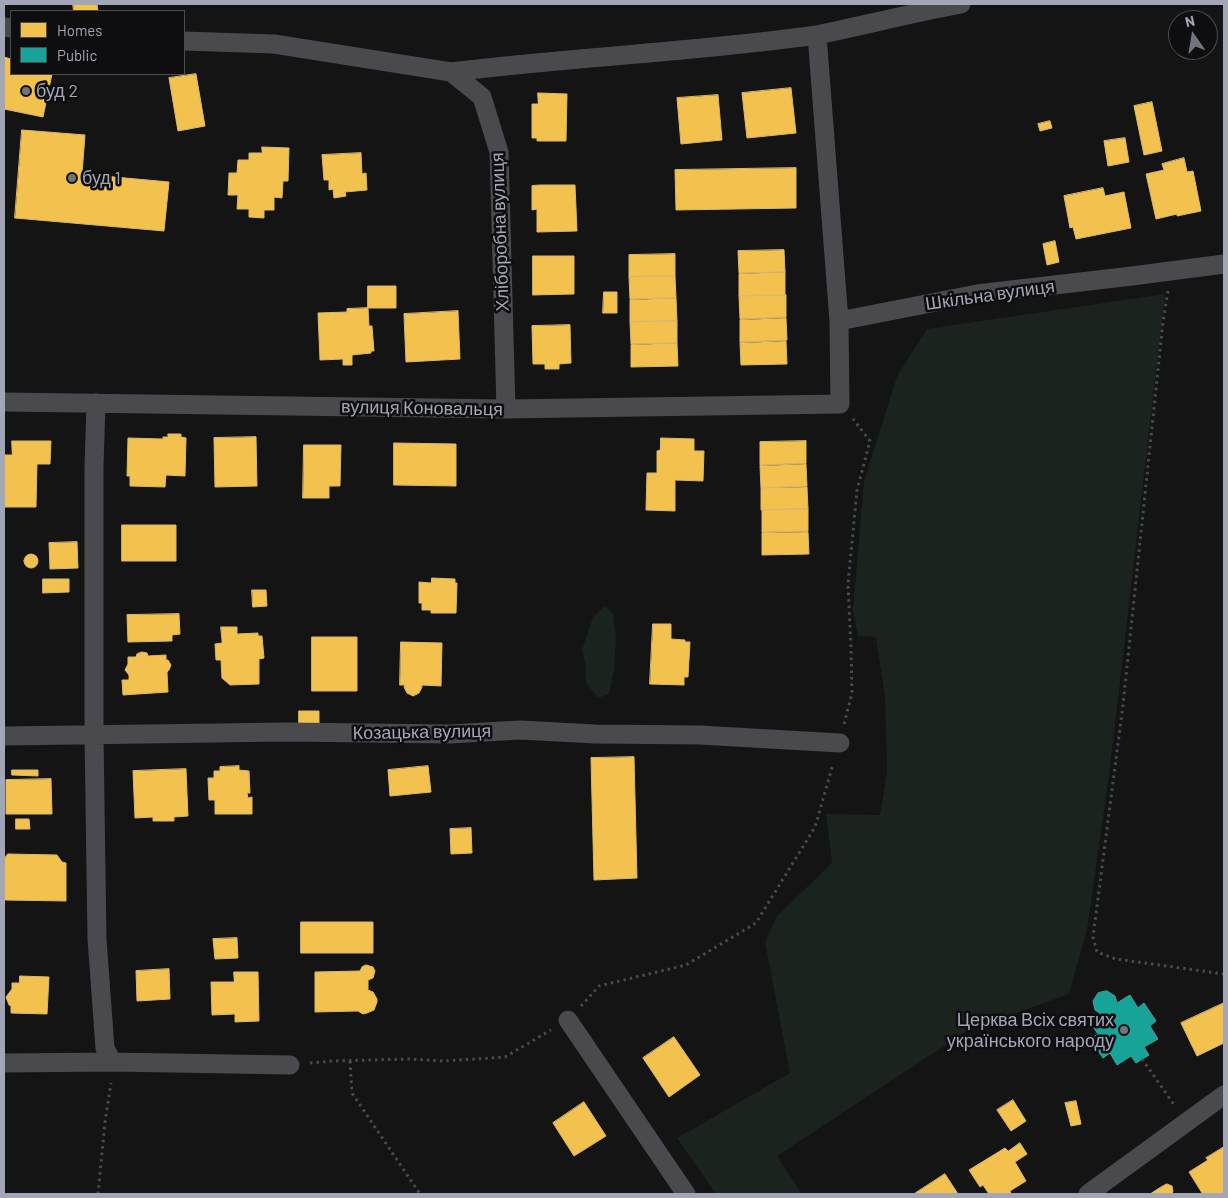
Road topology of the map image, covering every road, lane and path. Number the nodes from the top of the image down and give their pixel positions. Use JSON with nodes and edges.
{"nodes":[{"id":1,"x":961,"y":4,"type":"edge"},
{"id":2,"x":817,"y":35,"type":"junction"},
{"id":3,"x":185,"y":41,"type":"edge"},
{"id":4,"x":451,"y":72,"type":"junction"},
{"id":5,"x":1224,"y":264,"type":"edge"},
{"id":6,"x":1172,"y":271,"type":"junction"},
{"id":7,"x":839,"y":321,"type":"junction"},
{"id":8,"x":4,"y":402,"type":"edge"},
{"id":9,"x":96,"y":403,"type":"junction"},
{"id":10,"x":840,"y":404,"type":"junction"},
{"id":11,"x":506,"y":409,"type":"junction"},
{"id":12,"x":94,"y":735,"type":"junction"},
{"id":13,"x":4,"y":736,"type":"edge"},
{"id":14,"x":840,"y":743,"type":"junction"},
{"id":15,"x":1224,"y":974,"type":"edge"},
{"id":16,"x":568,"y":1020,"type":"junction"},
{"id":17,"x":1142,"y":1059,"type":"dead end"},
{"id":18,"x":350,"y":1061,"type":"junction"},
{"id":19,"x":112,"y":1062,"type":"junction"},
{"id":20,"x":4,"y":1063,"type":"edge"},
{"id":21,"x":290,"y":1065,"type":"joint"},
{"id":22,"x":1224,"y":1094,"type":"edge"},
{"id":23,"x":1187,"y":1122,"type":"junction"},
{"id":24,"x":98,"y":1194,"type":"edge"},
{"id":25,"x":420,"y":1194,"type":"edge"},
{"id":26,"x":686,"y":1194,"type":"edge"},
{"id":27,"x":1088,"y":1194,"type":"edge"}],
"edges":[{"from":1,"to":2,"type":"street"},
{"from":2,"to":4,"type":"street"},
{"from":2,"to":7,"type":"street"},
{"from":3,"to":4,"type":"street","name":"Хліборобна вулиця"},
{"from":4,"to":11,"type":"street","name":"Хліборобна вулиця"},
{"from":5,"to":6,"type":"street","name":"Шкільна вулиця"},
{"from":6,"to":7,"type":"street","name":"Шкільна вулиця"},
{"from":6,"to":15,"type":"path"},
{"from":7,"to":10,"type":"street"},
{"from":8,"to":9,"type":"street","name":"вулиця Коновальця"},
{"from":9,"to":11,"type":"street","name":"вулиця Коновальця"},
{"from":9,"to":12,"type":"street"},
{"from":10,"to":11,"type":"street","name":"вулиця Коновальця"},
{"from":10,"to":14,"type":"path"},
{"from":12,"to":13,"type":"street","name":"Козацька вулиця"},
{"from":12,"to":14,"type":"street","name":"Козацька вулиця"},
{"from":12,"to":19,"type":"street"},
{"from":14,"to":16,"type":"path"},
{"from":16,"to":18,"type":"path"},
{"from":16,"to":26,"type":"street"},
{"from":17,"to":23,"type":"path"},
{"from":18,"to":21,"type":"path"},
{"from":18,"to":25,"type":"path"},
{"from":19,"to":20,"type":"street"},
{"from":19,"to":21,"type":"street"},
{"from":19,"to":24,"type":"path"},
{"from":22,"to":23,"type":"street"},
{"from":23,"to":27,"type":"street"}]}
